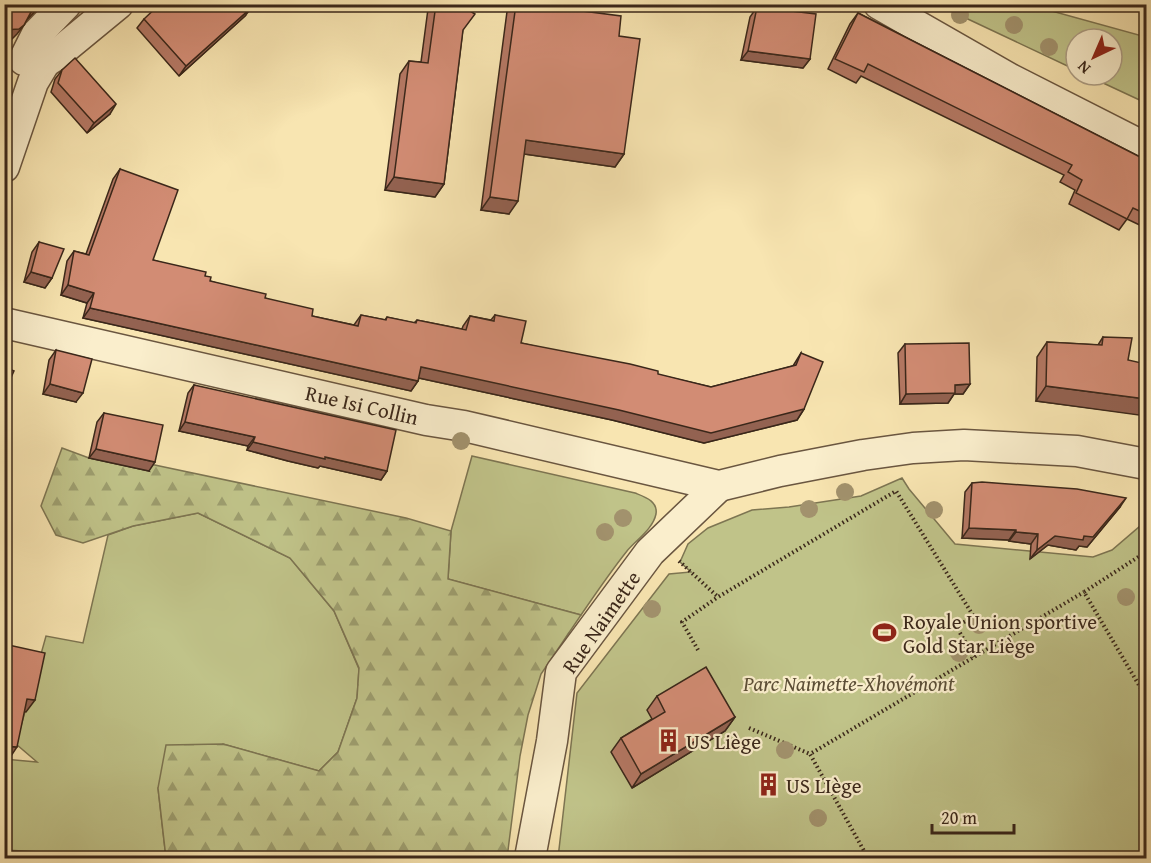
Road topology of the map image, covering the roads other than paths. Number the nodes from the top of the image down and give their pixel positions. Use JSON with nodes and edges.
{"nodes":[{"id":1,"x":66,"y":4,"type":"edge"},
{"id":2,"x":118,"y":4,"type":"edge"},
{"id":3,"x":879,"y":4,"type":"edge"},
{"id":4,"x":24,"y":61,"type":"edge"},
{"id":5,"x":1146,"y":148,"type":"edge"},
{"id":6,"x":4,"y":166,"type":"edge"},
{"id":7,"x":4,"y":323,"type":"edge"},
{"id":8,"x":1146,"y":464,"type":"edge"},
{"id":9,"x":719,"y":486,"type":"junction"},
{"id":10,"x":530,"y":858,"type":"edge"}],
"edges":[{"from":1,"to":4,"type":"street"},
{"from":2,"to":4,"type":"street"},
{"from":3,"to":5,"type":"street"},
{"from":4,"to":6,"type":"street"},
{"from":7,"to":9,"type":"street","name":"Rue Isi Collin"},
{"from":8,"to":9,"type":"street"},
{"from":9,"to":10,"type":"street","name":"Rue Naimette"}]}
